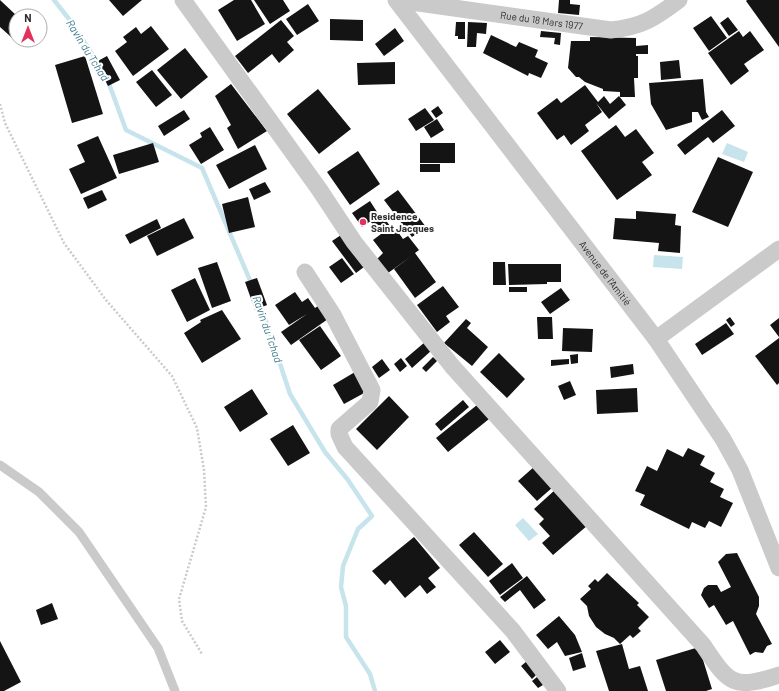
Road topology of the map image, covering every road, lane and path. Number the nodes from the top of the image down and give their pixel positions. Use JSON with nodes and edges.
{"nodes":[{"id":1,"x":183,"y":0,"type":"edge"},
{"id":2,"x":397,"y":0,"type":"edge"},
{"id":3,"x":679,"y":0,"type":"edge"},
{"id":4,"x":0,"y":104,"type":"edge"},
{"id":5,"x":779,"y":249,"type":"edge"},
{"id":6,"x":305,"y":272,"type":"dead end"},
{"id":7,"x":656,"y":339,"type":"junction"},
{"id":8,"x":0,"y":465,"type":"edge"},
{"id":9,"x":779,"y":568,"type":"edge"},
{"id":10,"x":202,"y":654,"type":"dead end"},
{"id":11,"x":779,"y":675,"type":"edge"},
{"id":12,"x":174,"y":691,"type":"edge"},
{"id":13,"x":558,"y":691,"type":"edge"}],
"edges":[{"from":1,"to":11,"type":"street"},
{"from":2,"to":3,"type":"street","name":"Rue du 18 Mars 1977"},
{"from":2,"to":7,"type":"street","name":"Avenue de l'Amitié"},
{"from":4,"to":10,"type":"path"},
{"from":5,"to":7,"type":"street"},
{"from":6,"to":13,"type":"street"},
{"from":7,"to":9,"type":"street","name":"Avenue de l'Amitié"},
{"from":8,"to":12,"type":"lane"}]}
